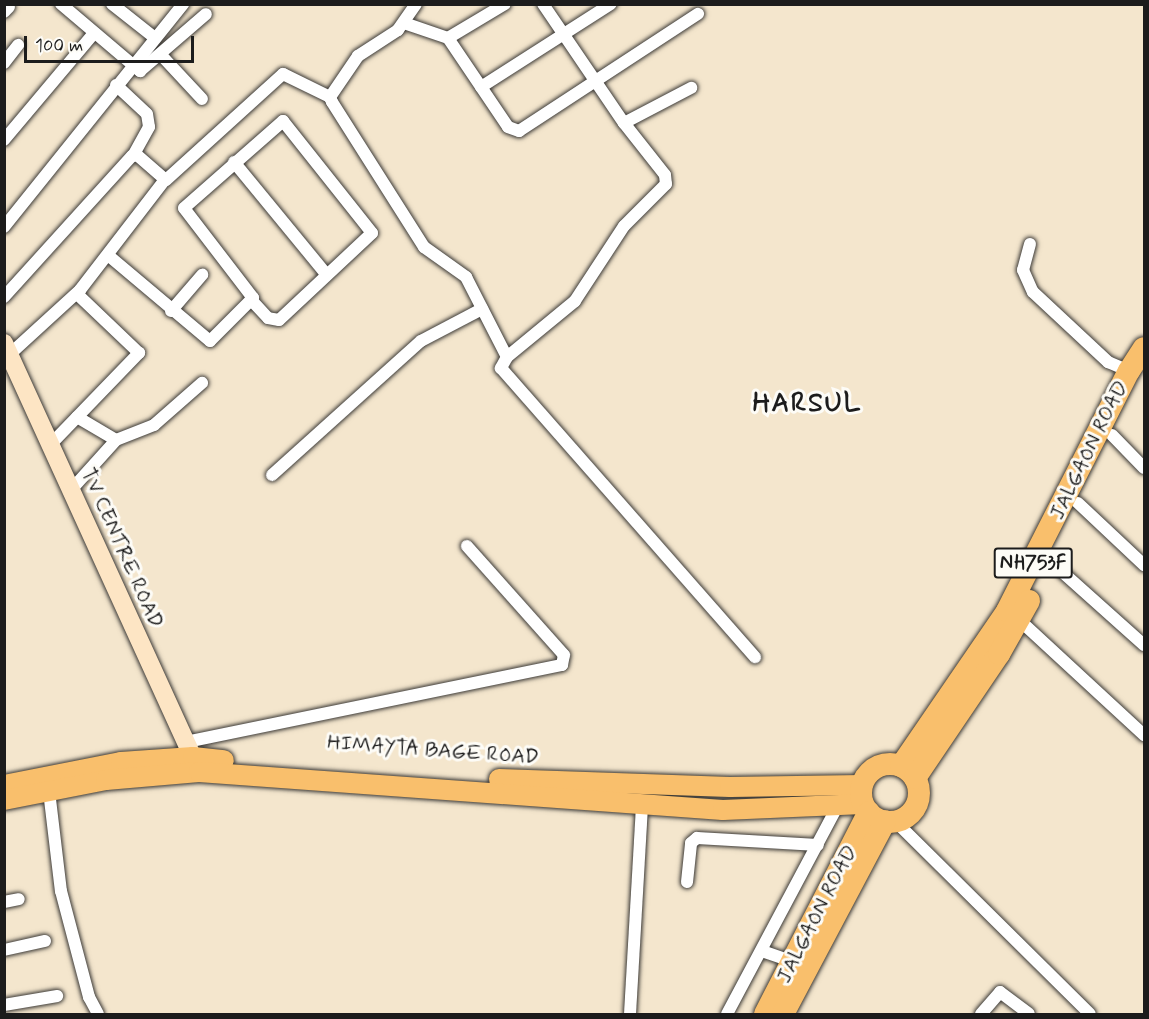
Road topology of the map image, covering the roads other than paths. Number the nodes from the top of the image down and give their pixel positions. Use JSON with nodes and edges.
{"nodes":[{"id":1,"x":61,"y":4,"type":"edge"},
{"id":2,"x":112,"y":4,"type":"edge"},
{"id":3,"x":183,"y":4,"type":"edge"},
{"id":4,"x":416,"y":4,"type":"edge"},
{"id":5,"x":505,"y":4,"type":"edge"},
{"id":6,"x":543,"y":4,"type":"edge"},
{"id":7,"x":611,"y":4,"type":"edge"},
{"id":8,"x":206,"y":14,"type":"dead end"},
{"id":9,"x":698,"y":14,"type":"dead end"},
{"id":10,"x":404,"y":23,"type":"junction"},
{"id":11,"x":94,"y":33,"type":"junction"},
{"id":12,"x":566,"y":36,"type":"junction"},
{"id":13,"x":155,"y":38,"type":"junction"},
{"id":14,"x":448,"y":38,"type":"junction"},
{"id":15,"x":18,"y":45,"type":"dead end"},
{"id":16,"x":161,"y":55,"type":"junction"},
{"id":17,"x":4,"y":63,"type":"edge"},
{"id":18,"x":132,"y":66,"type":"junction"},
{"id":19,"x":596,"y":80,"type":"junction"},
{"id":20,"x":116,"y":85,"type":"junction"},
{"id":21,"x":481,"y":87,"type":"junction"},
{"id":22,"x":691,"y":88,"type":"dead end"},
{"id":23,"x":330,"y":97,"type":"junction"},
{"id":24,"x":202,"y":99,"type":"dead end"},
{"id":25,"x":624,"y":123,"type":"junction"},
{"id":26,"x":4,"y":140,"type":"edge"},
{"id":27,"x":134,"y":154,"type":"junction"},
{"id":28,"x":234,"y":162,"type":"junction"},
{"id":29,"x":164,"y":181,"type":"junction"},
{"id":30,"x":4,"y":227,"type":"edge"},
{"id":31,"x":1030,"y":244,"type":"dead end"},
{"id":32,"x":109,"y":256,"type":"junction"},
{"id":33,"x":326,"y":274,"type":"junction"},
{"id":34,"x":202,"y":275,"type":"dead end"},
{"id":35,"x":77,"y":294,"type":"junction"},
{"id":36,"x":4,"y":297,"type":"edge"},
{"id":37,"x":252,"y":301,"type":"junction"},
{"id":38,"x":482,"y":309,"type":"junction"},
{"id":39,"x":171,"y":310,"type":"junction"},
{"id":40,"x":7,"y":349,"type":"edge"},
{"id":41,"x":507,"y":357,"type":"junction"},
{"id":42,"x":1140,"y":362,"type":"edge"},
{"id":43,"x":202,"y":383,"type":"dead end"},
{"id":44,"x":77,"y":417,"type":"junction"},
{"id":45,"x":1112,"y":435,"type":"junction"},
{"id":46,"x":116,"y":440,"type":"junction"},
{"id":47,"x":51,"y":444,"type":"junction"},
{"id":48,"x":1144,"y":468,"type":"edge"},
{"id":49,"x":272,"y":475,"type":"dead end"},
{"id":50,"x":71,"y":490,"type":"junction"},
{"id":51,"x":1077,"y":503,"type":"junction"},
{"id":52,"x":467,"y":546,"type":"dead end"},
{"id":53,"x":1044,"y":557,"type":"junction"},
{"id":54,"x":1144,"y":565,"type":"edge"},
{"id":55,"x":1013,"y":615,"type":"junction"},
{"id":56,"x":1144,"y":645,"type":"edge"},
{"id":57,"x":755,"y":657,"type":"dead end"},
{"id":58,"x":1144,"y":735,"type":"edge"},
{"id":59,"x":192,"y":757,"type":"junction"},
{"id":60,"x":908,"y":772,"type":"junction"},
{"id":61,"x":4,"y":785,"type":"edge"},
{"id":62,"x":48,"y":791,"type":"junction"},
{"id":63,"x":4,"y":800,"type":"edge"},
{"id":64,"x":839,"y":803,"type":"junction"},
{"id":65,"x":642,"y":804,"type":"junction"},
{"id":66,"x":875,"y":809,"type":"junction"},
{"id":67,"x":818,"y":845,"type":"junction"},
{"id":68,"x":687,"y":882,"type":"dead end"},
{"id":69,"x":19,"y":899,"type":"dead end"},
{"id":70,"x":4,"y":902,"type":"edge"},
{"id":71,"x":45,"y":941,"type":"dead end"},
{"id":72,"x":4,"y":950,"type":"edge"},
{"id":73,"x":762,"y":951,"type":"junction"},
{"id":74,"x":794,"y":962,"type":"junction"},
{"id":75,"x":57,"y":996,"type":"dead end"},
{"id":76,"x":4,"y":1005,"type":"edge"},
{"id":77,"x":733,"y":1013,"type":"edge"},
{"id":78,"x":98,"y":1014,"type":"edge"},
{"id":79,"x":630,"y":1014,"type":"edge"},
{"id":80,"x":765,"y":1014,"type":"edge"},
{"id":81,"x":783,"y":1014,"type":"edge"},
{"id":82,"x":981,"y":1014,"type":"edge"},
{"id":83,"x":1029,"y":1014,"type":"edge"},
{"id":84,"x":1090,"y":1014,"type":"edge"}],
"edges":[{"from":1,"to":11,"type":"street"},
{"from":2,"to":13,"type":"street"},
{"from":3,"to":13,"type":"street"},
{"from":4,"to":10,"type":"street"},
{"from":5,"to":14,"type":"street"},
{"from":6,"to":12,"type":"street"},
{"from":7,"to":12,"type":"street"},
{"from":8,"to":16,"type":"street"},
{"from":9,"to":19,"type":"street"},
{"from":10,"to":14,"type":"street"},
{"from":10,"to":23,"type":"street"},
{"from":11,"to":18,"type":"street"},
{"from":11,"to":26,"type":"street"},
{"from":12,"to":19,"type":"street"},
{"from":12,"to":21,"type":"street"},
{"from":13,"to":18,"type":"street"},
{"from":14,"to":21,"type":"street"},
{"from":15,"to":17,"type":"street"},
{"from":16,"to":18,"type":"street"},
{"from":16,"to":24,"type":"street"},
{"from":18,"to":20,"type":"street"},
{"from":19,"to":21,"type":"street"},
{"from":19,"to":25,"type":"street"},
{"from":20,"to":27,"type":"street"},
{"from":20,"to":30,"type":"street"},
{"from":22,"to":25,"type":"street"},
{"from":23,"to":29,"type":"street"},
{"from":23,"to":38,"type":"street"},
{"from":25,"to":41,"type":"street"},
{"from":27,"to":29,"type":"street"},
{"from":27,"to":36,"type":"street"},
{"from":28,"to":33,"type":"street"},
{"from":28,"to":33,"type":"street"},
{"from":28,"to":37,"type":"street"},
{"from":29,"to":32,"type":"street"},
{"from":31,"to":42,"type":"street"},
{"from":32,"to":35,"type":"street"},
{"from":32,"to":39,"type":"street"},
{"from":33,"to":37,"type":"street"},
{"from":34,"to":39,"type":"street"},
{"from":35,"to":40,"type":"street"},
{"from":35,"to":44,"type":"street"},
{"from":37,"to":39,"type":"street"},
{"from":38,"to":41,"type":"street"},
{"from":38,"to":49,"type":"street"},
{"from":40,"to":47,"type":"main road","name":"TV CENTRE ROAD"},
{"from":41,"to":57,"type":"street"},
{"from":42,"to":45,"type":"highway","name":"JALGAON ROAD","number":"NH753F"},
{"from":42,"to":53,"type":"highway","name":"JALGAON ROAD","number":"NH753F"},
{"from":43,"to":46,"type":"street"},
{"from":44,"to":46,"type":"street"},
{"from":44,"to":47,"type":"street"},
{"from":45,"to":48,"type":"street"},
{"from":45,"to":51,"type":"highway","name":"JALGAON ROAD","number":"NH753F"},
{"from":46,"to":50,"type":"street"},
{"from":47,"to":50,"type":"main road","name":"TV CENTRE ROAD"},
{"from":50,"to":59,"type":"main road","name":"TV CENTRE ROAD"},
{"from":51,"to":53,"type":"highway","name":"JALGAON ROAD","number":"NH753F"},
{"from":51,"to":54,"type":"street"},
{"from":52,"to":59,"type":"street"},
{"from":53,"to":55,"type":"highway","name":"JALGAON ROAD","number":"NH753F"},
{"from":53,"to":56,"type":"street"},
{"from":55,"to":58,"type":"street"},
{"from":55,"to":60,"type":"highway","name":"JALGAON ROAD","number":"NH753F"},
{"from":59,"to":61,"type":"main road","name":"HIMAYTA BAGE ROAD"},
{"from":59,"to":62,"type":"main road"},
{"from":59,"to":65,"type":"main road"},
{"from":59,"to":66,"type":"main road","name":"HIMAYTA BAGE ROAD"},
{"from":60,"to":66,"type":"highway"},
{"from":60,"to":66,"type":"highway"},
{"from":62,"to":63,"type":"main road"},
{"from":62,"to":78,"type":"street"},
{"from":64,"to":65,"type":"main road"},
{"from":64,"to":66,"type":"main road"},
{"from":64,"to":67,"type":"street"},
{"from":65,"to":79,"type":"street"},
{"from":66,"to":74,"type":"highway","name":"JALGAON ROAD"},
{"from":66,"to":81,"type":"highway","name":"JALGAON ROAD"},
{"from":66,"to":84,"type":"street"},
{"from":67,"to":68,"type":"street"},
{"from":67,"to":73,"type":"street"},
{"from":69,"to":70,"type":"street"},
{"from":71,"to":72,"type":"street"},
{"from":73,"to":74,"type":"street"},
{"from":73,"to":77,"type":"street"},
{"from":74,"to":80,"type":"highway","name":"JALGAON ROAD"},
{"from":75,"to":76,"type":"street"},
{"from":82,"to":83,"type":"street"}]}
